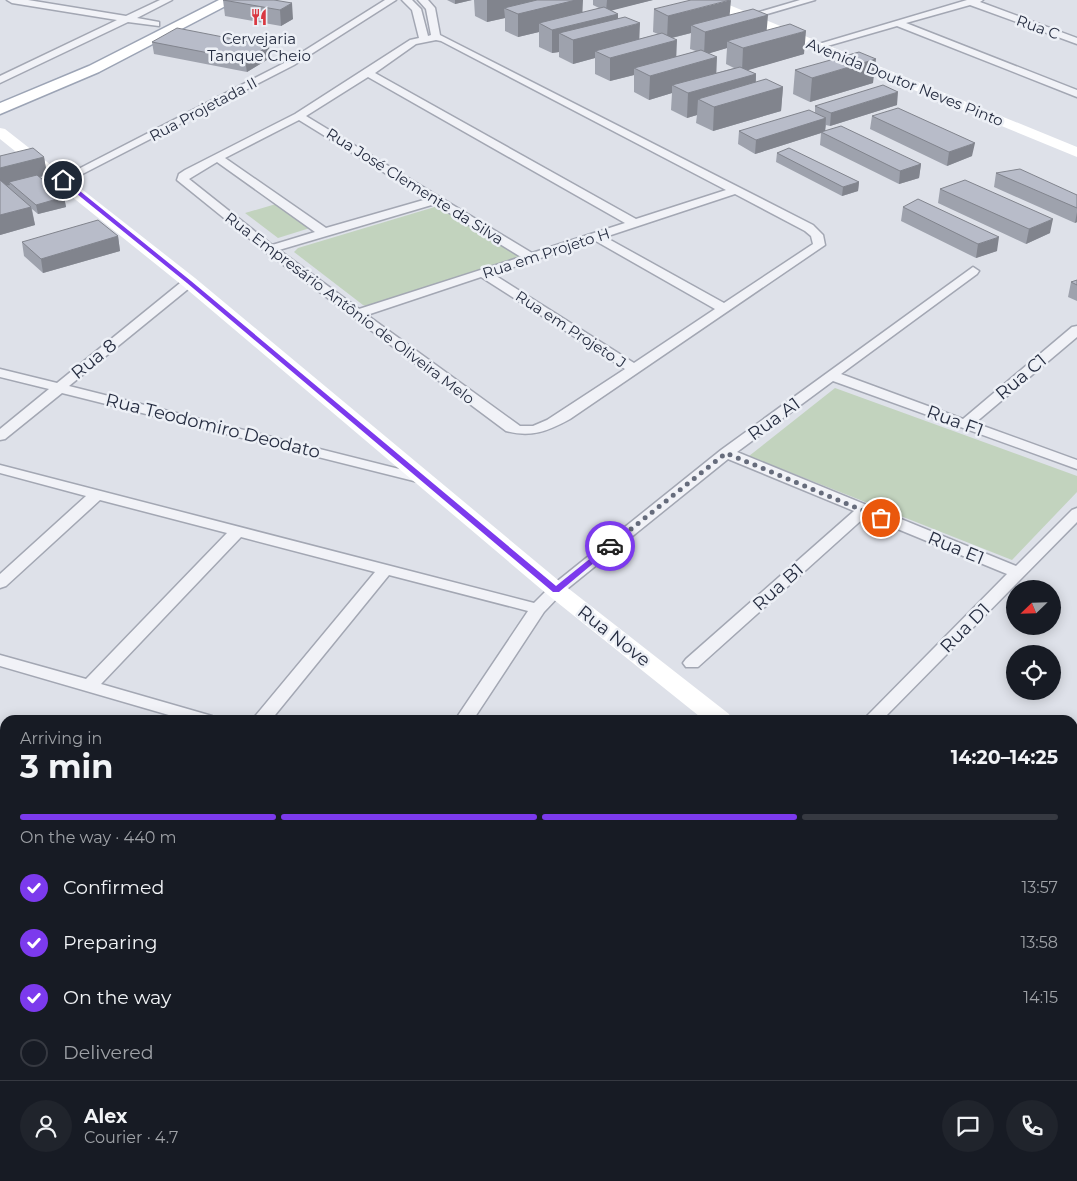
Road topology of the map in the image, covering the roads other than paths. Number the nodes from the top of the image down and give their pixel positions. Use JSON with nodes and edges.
{"nodes":[{"id":1,"x":4,"y":0,"type":"edge"},
{"id":2,"x":12,"y":0,"type":"edge"},
{"id":3,"x":167,"y":0,"type":"edge"},
{"id":4,"x":202,"y":0,"type":"edge"},
{"id":5,"x":216,"y":0,"type":"edge"},
{"id":6,"x":230,"y":0,"type":"edge"},
{"id":7,"x":390,"y":0,"type":"edge"},
{"id":8,"x":706,"y":0,"type":"edge"},
{"id":9,"x":810,"y":0,"type":"edge"},
{"id":10,"x":950,"y":0,"type":"edge"},
{"id":11,"x":424,"y":1,"type":"edge"},
{"id":12,"x":0,"y":2,"type":"edge"},
{"id":13,"x":409,"y":2,"type":"edge"},
{"id":14,"x":970,"y":2,"type":"edge"},
{"id":15,"x":747,"y":17,"type":"junction"},
{"id":16,"x":130,"y":19,"type":"junction"},
{"id":17,"x":897,"y":23,"type":"junction"},
{"id":18,"x":156,"y":24,"type":"junction"},
{"id":19,"x":424,"y":38,"type":"junction"},
{"id":20,"x":436,"y":38,"type":"junction"},
{"id":21,"x":1077,"y":41,"type":"edge"},
{"id":22,"x":817,"y":46,"type":"junction"},
{"id":23,"x":368,"y":73,"type":"junction"},
{"id":24,"x":82,"y":74,"type":"junction"},
{"id":25,"x":52,"y":79,"type":"junction"},
{"id":26,"x":0,"y":91,"type":"edge"},
{"id":27,"x":1077,"y":94,"type":"edge"},
{"id":28,"x":0,"y":110,"type":"edge"},
{"id":29,"x":299,"y":116,"type":"junction"},
{"id":30,"x":0,"y":132,"type":"edge"},
{"id":31,"x":1077,"y":152,"type":"edge"},
{"id":32,"x":218,"y":158,"type":"junction"},
{"id":33,"x":63,"y":180,"type":"junction"},
{"id":34,"x":734,"y":191,"type":"junction"},
{"id":35,"x":438,"y":199,"type":"junction"},
{"id":36,"x":636,"y":224,"type":"junction"},
{"id":37,"x":325,"y":233,"type":"junction"},
{"id":38,"x":597,"y":237,"type":"junction"},
{"id":39,"x":270,"y":249,"type":"junction"},
{"id":40,"x":530,"y":257,"type":"junction"},
{"id":41,"x":972,"y":271,"type":"dead end"},
{"id":42,"x":484,"y":273,"type":"junction"},
{"id":43,"x":189,"y":282,"type":"junction"},
{"id":44,"x":724,"y":309,"type":"junction"},
{"id":45,"x":357,"y":314,"type":"junction"},
{"id":46,"x":1077,"y":330,"type":"edge"},
{"id":47,"x":634,"y":369,"type":"junction"},
{"id":48,"x":0,"y":373,"type":"edge"},
{"id":49,"x":833,"y":376,"type":"junction"},
{"id":50,"x":59,"y":388,"type":"junction"},
{"id":51,"x":965,"y":424,"type":"junction"},
{"id":52,"x":520,"y":431,"type":"joint"},
{"id":53,"x":0,"y":436,"type":"edge"},
{"id":54,"x":726,"y":453,"type":"junction"},
{"id":55,"x":1077,"y":465,"type":"edge"},
{"id":56,"x":0,"y":469,"type":"edge"},
{"id":57,"x":426,"y":480,"type":"junction"},
{"id":58,"x":96,"y":495,"type":"junction"},
{"id":59,"x":863,"y":511,"type":"junction"},
{"id":60,"x":1077,"y":513,"type":"edge"},
{"id":61,"x":238,"y":531,"type":"junction"},
{"id":62,"x":387,"y":568,"type":"junction"},
{"id":63,"x":1020,"y":574,"type":"junction"},
{"id":64,"x":0,"y":584,"type":"edge"},
{"id":65,"x":556,"y":590,"type":"junction"},
{"id":66,"x":538,"y":609,"type":"junction"},
{"id":67,"x":0,"y":660,"type":"edge"},
{"id":68,"x":692,"y":663,"type":"dead end"},
{"id":69,"x":89,"y":686,"type":"junction"},
{"id":70,"x":189,"y":715,"type":"edge"},
{"id":71,"x":265,"y":715,"type":"edge"},
{"id":72,"x":467,"y":715,"type":"edge"},
{"id":73,"x":714,"y":715,"type":"edge"},
{"id":74,"x":877,"y":715,"type":"edge"}],
"edges":[{"from":1,"to":12,"type":"street"},
{"from":2,"to":16,"type":"street"},
{"from":3,"to":16,"type":"street"},
{"from":4,"to":18,"type":"main road"},
{"from":5,"to":25,"type":"main road"},
{"from":6,"to":24,"type":"main road"},
{"from":7,"to":33,"type":"street","name":"Rua Projetada II"},
{"from":8,"to":15,"type":"street","name":"Avenida Doutor Neves Pinto"},
{"from":9,"to":15,"type":"street"},
{"from":10,"to":14,"type":"street","name":"Rua C"},
{"from":11,"to":13,"type":"street"},
{"from":11,"to":20,"type":"street"},
{"from":13,"to":19,"type":"street"},
{"from":14,"to":17,"type":"street"},
{"from":14,"to":21,"type":"street","name":"Rua C"},
{"from":15,"to":22,"type":"street","name":"Avenida Doutor Neves Pinto"},
{"from":16,"to":18,"type":"street"},
{"from":16,"to":26,"type":"street"},
{"from":17,"to":22,"type":"street"},
{"from":17,"to":27,"type":"street"},
{"from":18,"to":26,"type":"main road"},
{"from":19,"to":20,"type":"street"},
{"from":19,"to":23,"type":"street"},
{"from":20,"to":34,"type":"street"},
{"from":22,"to":31,"type":"street","name":"Avenida Doutor Neves Pinto"},
{"from":23,"to":29,"type":"street"},
{"from":23,"to":36,"type":"street"},
{"from":24,"to":25,"type":"main road"},
{"from":24,"to":28,"type":"main road"},
{"from":25,"to":26,"type":"main road"},
{"from":29,"to":32,"type":"street"},
{"from":29,"to":35,"type":"street","name":"Rua José Clemente da Silva"},
{"from":30,"to":33,"type":"street","name":"Rua Nove"},
{"from":32,"to":37,"type":"street"},
{"from":32,"to":39,"type":"street","name":"Rua Empresário Antônio de Oliveira Melo"},
{"from":33,"to":43,"type":"street","name":"Rua Nove"},
{"from":34,"to":36,"type":"street","name":"Rua em Projeto H"},
{"from":34,"to":44,"type":"street"},
{"from":35,"to":37,"type":"street"},
{"from":35,"to":40,"type":"street","name":"Rua José Clemente da Silva"},
{"from":36,"to":38,"type":"street","name":"Rua em Projeto H"},
{"from":37,"to":39,"type":"street"},
{"from":38,"to":40,"type":"street","name":"Rua em Projeto H"},
{"from":38,"to":44,"type":"street"},
{"from":39,"to":45,"type":"street","name":"Rua Empresário Antônio de Oliveira Melo"},
{"from":40,"to":42,"type":"street","name":"Rua em Projeto H"},
{"from":41,"to":49,"type":"street","name":"Rua A1"},
{"from":42,"to":45,"type":"street","name":"Rua em Projeto H"},
{"from":42,"to":47,"type":"street","name":"Rua em Projeto J"},
{"from":43,"to":50,"type":"street","name":"Rua 8"},
{"from":43,"to":57,"type":"street","name":"Rua Nove"},
{"from":44,"to":47,"type":"street"},
{"from":45,"to":52,"type":"street","name":"Rua Empresário Antônio de Oliveira Melo"},
{"from":46,"to":51,"type":"street","name":"Rua C1"},
{"from":47,"to":52,"type":"street"},
{"from":48,"to":50,"type":"street","name":"Rua Teodomiro Deodato"},
{"from":49,"to":51,"type":"street","name":"Rua F1"},
{"from":49,"to":54,"type":"street","name":"Rua A1"},
{"from":50,"to":53,"type":"street","name":"Rua 8"},
{"from":50,"to":57,"type":"street","name":"Rua Teodomiro Deodato"},
{"from":51,"to":55,"type":"street","name":"Rua F1"},
{"from":54,"to":59,"type":"street","name":"Rua E1"},
{"from":54,"to":65,"type":"street","name":"Rua A1"},
{"from":56,"to":58,"type":"street"},
{"from":57,"to":65,"type":"street","name":"Rua Nove"},
{"from":58,"to":61,"type":"street"},
{"from":58,"to":64,"type":"street"},
{"from":59,"to":63,"type":"street","name":"Rua E1"},
{"from":59,"to":68,"type":"street","name":"Rua B1"},
{"from":60,"to":63,"type":"street","name":"Rua D1"},
{"from":61,"to":62,"type":"street"},
{"from":61,"to":69,"type":"street"},
{"from":62,"to":66,"type":"street"},
{"from":62,"to":71,"type":"street"},
{"from":63,"to":74,"type":"street","name":"Rua D1"},
{"from":65,"to":66,"type":"street","name":"Rua A1"},
{"from":65,"to":73,"type":"street","name":"Rua Nove"},
{"from":66,"to":72,"type":"street","name":"Rua A1"},
{"from":67,"to":69,"type":"street"},
{"from":69,"to":70,"type":"street"}]}
